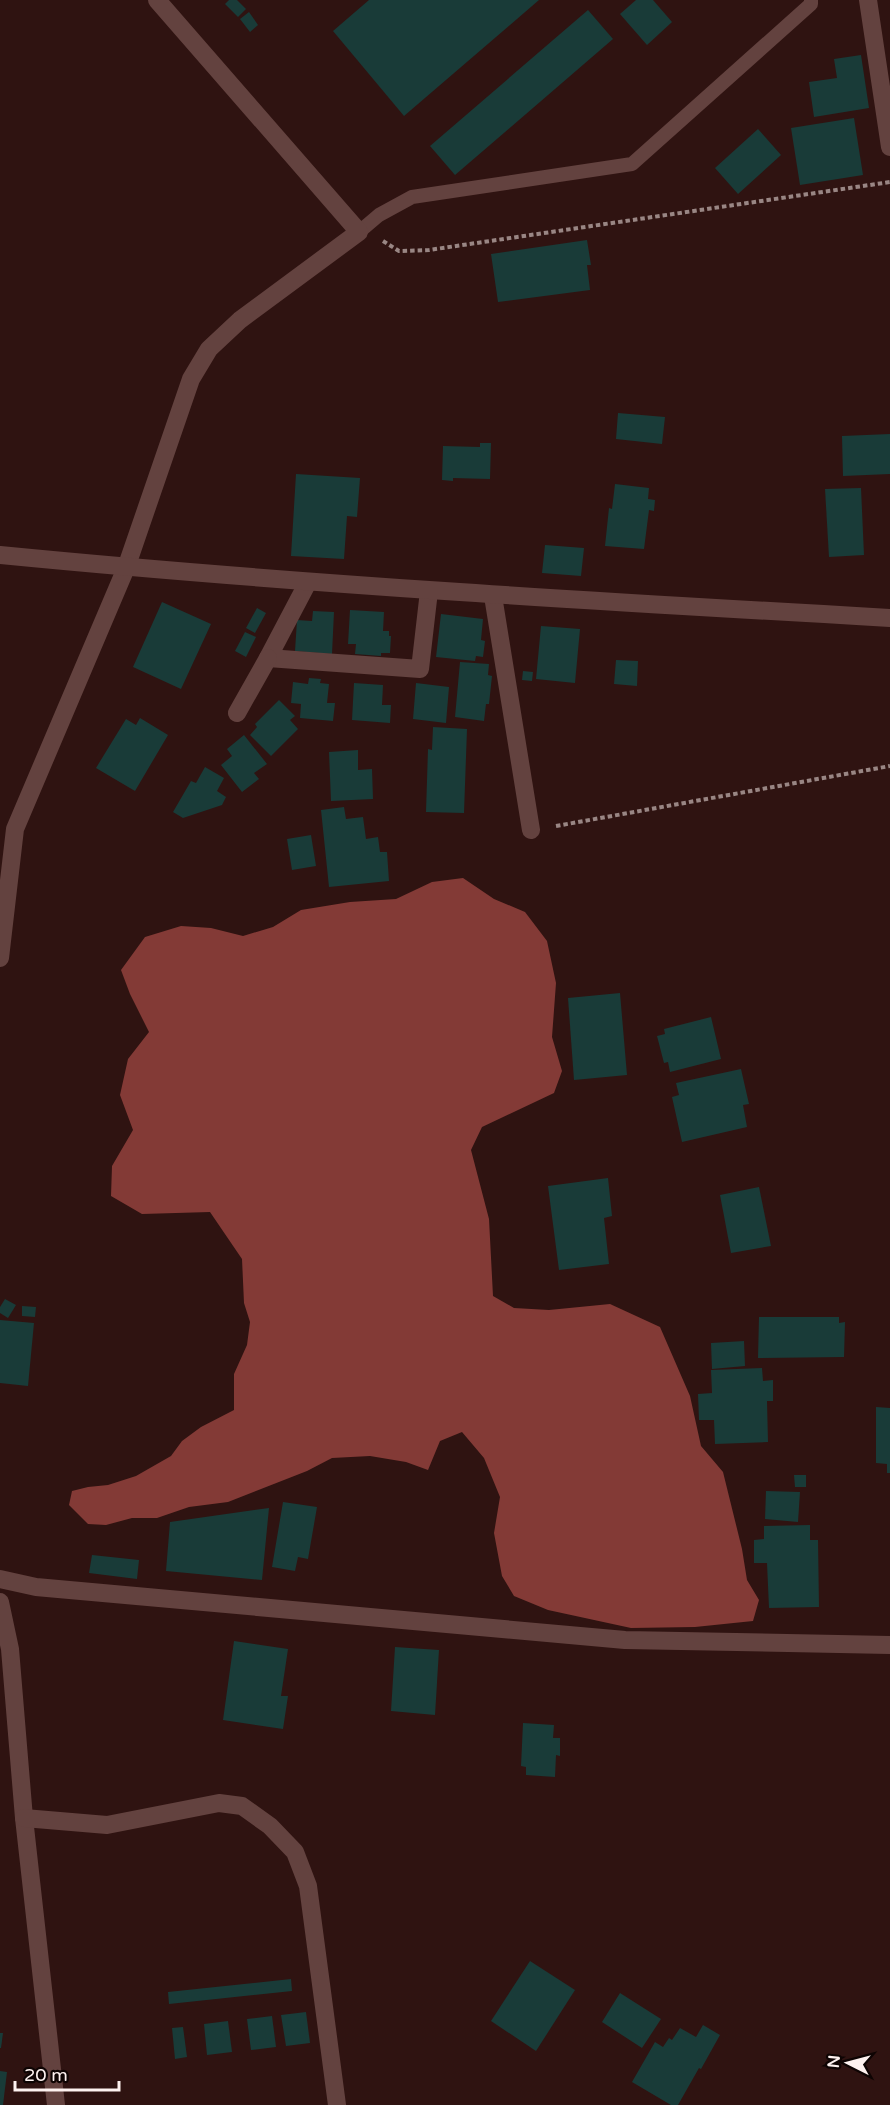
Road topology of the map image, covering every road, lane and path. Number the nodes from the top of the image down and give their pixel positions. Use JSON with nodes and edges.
{"nodes":[{"id":1,"x":157,"y":0,"type":"edge"},
{"id":2,"x":811,"y":0,"type":"edge"},
{"id":3,"x":868,"y":0,"type":"edge"},
{"id":4,"x":890,"y":147,"type":"edge"},
{"id":5,"x":890,"y":182,"type":"edge"},
{"id":6,"x":359,"y":232,"type":"junction"},
{"id":7,"x":0,"y":555,"type":"edge"},
{"id":8,"x":126,"y":568,"type":"junction"},
{"id":9,"x":308,"y":582,"type":"junction"},
{"id":10,"x":429,"y":591,"type":"junction"},
{"id":11,"x":493,"y":596,"type":"junction"},
{"id":12,"x":890,"y":618,"type":"edge"},
{"id":13,"x":268,"y":658,"type":"junction"},
{"id":14,"x":237,"y":713,"type":"dead end"},
{"id":15,"x":890,"y":766,"type":"edge"},
{"id":16,"x":531,"y":830,"type":"joint"},
{"id":17,"x":0,"y":958,"type":"edge"},
{"id":18,"x":0,"y":1579,"type":"edge"},
{"id":19,"x":0,"y":1602,"type":"edge"},
{"id":20,"x":890,"y":1645,"type":"edge"},
{"id":21,"x":24,"y":1818,"type":"junction"},
{"id":22,"x":56,"y":2105,"type":"edge"},
{"id":23,"x":337,"y":2105,"type":"edge"}],
"edges":[{"from":1,"to":6,"type":"street"},
{"from":2,"to":6,"type":"lane"},
{"from":3,"to":4,"type":"street"},
{"from":5,"to":6,"type":"path"},
{"from":6,"to":8,"type":"street"},
{"from":7,"to":8,"type":"street"},
{"from":8,"to":9,"type":"street"},
{"from":8,"to":17,"type":"street"},
{"from":9,"to":10,"type":"street"},
{"from":9,"to":13,"type":"street"},
{"from":10,"to":11,"type":"street"},
{"from":10,"to":13,"type":"street"},
{"from":11,"to":12,"type":"street"},
{"from":11,"to":16,"type":"street"},
{"from":13,"to":14,"type":"street"},
{"from":15,"to":16,"type":"path"},
{"from":18,"to":20,"type":"street"},
{"from":19,"to":21,"type":"street"},
{"from":21,"to":22,"type":"street"},
{"from":21,"to":23,"type":"street"}]}
